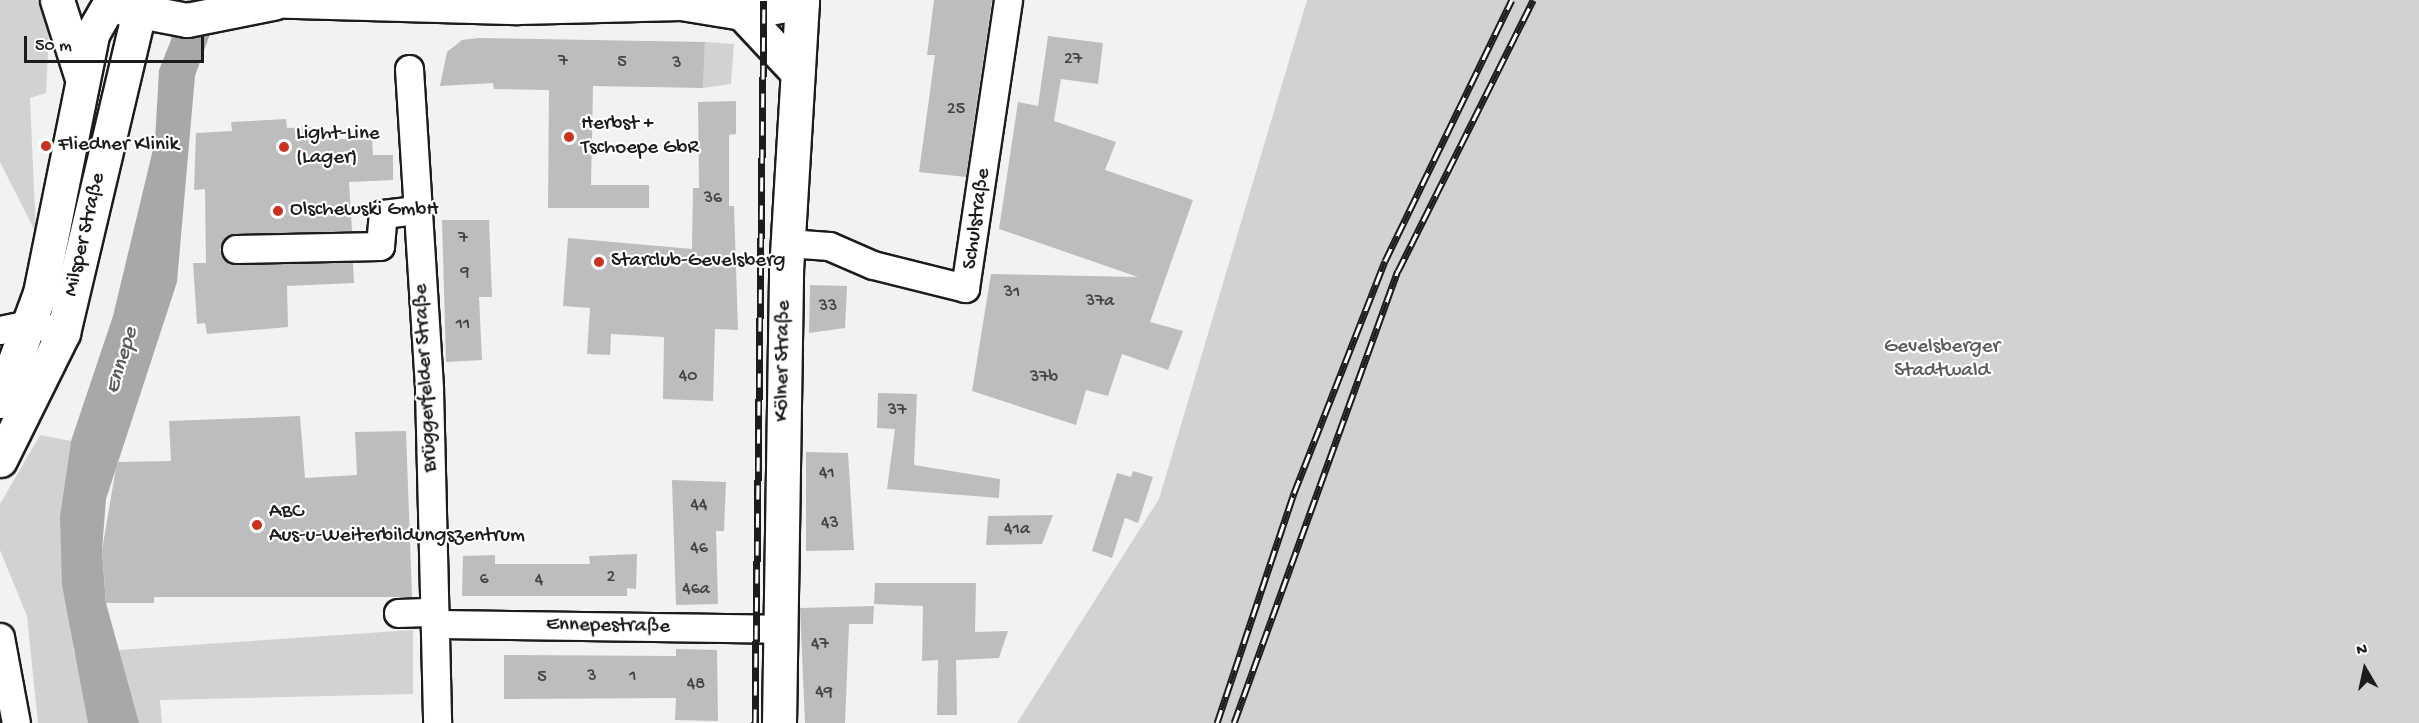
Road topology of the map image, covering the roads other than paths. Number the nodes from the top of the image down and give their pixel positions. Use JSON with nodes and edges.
{"nodes":[{"id":1,"x":57,"y":0,"type":"edge"},
{"id":2,"x":1008,"y":0,"type":"edge"},
{"id":3,"x":685,"y":1,"type":"edge"},
{"id":4,"x":800,"y":1,"type":"edge"},
{"id":5,"x":267,"y":2,"type":"edge"},
{"id":6,"x":139,"y":10,"type":"edge"},
{"id":7,"x":742,"y":13,"type":"junction"},
{"id":8,"x":409,"y":69,"type":"dead end"},
{"id":9,"x":797,"y":72,"type":"junction"},
{"id":10,"x":81,"y":76,"type":"junction"},
{"id":11,"x":418,"y":210,"type":"junction"},
{"id":12,"x":787,"y":243,"type":"junction"},
{"id":13,"x":236,"y":249,"type":"dead end"},
{"id":14,"x":32,"y":323,"type":"junction"},
{"id":15,"x":0,"y":330,"type":"edge"},
{"id":16,"x":63,"y":333,"type":"junction"},
{"id":17,"x":0,"y":401,"type":"edge"},
{"id":18,"x":0,"y":460,"type":"edge"},
{"id":19,"x":398,"y":613,"type":"dead end"},
{"id":20,"x":435,"y":618,"type":"junction"},
{"id":21,"x":782,"y":629,"type":"junction"},
{"id":22,"x":0,"y":637,"type":"edge"},
{"id":23,"x":16,"y":723,"type":"edge"},
{"id":24,"x":437,"y":723,"type":"edge"},
{"id":25,"x":779,"y":723,"type":"edge"}],
"edges":[{"from":1,"to":10,"type":"main road"},
{"from":2,"to":12,"type":"street","name":"Schulstraße"},
{"from":3,"to":5,"type":"main road"},
{"from":3,"to":7,"type":"main road"},
{"from":4,"to":7,"type":"main road"},
{"from":4,"to":9,"type":"main road","name":"Kölner Straße"},
{"from":5,"to":6,"type":"main road"},
{"from":6,"to":10,"type":"main road","name":"Milsper Straße"},
{"from":6,"to":16,"type":"main road","name":"Milsper Straße"},
{"from":7,"to":9,"type":"main road"},
{"from":8,"to":11,"type":"street","name":"Brüggerfelder Straße"},
{"from":9,"to":12,"type":"main road","name":"Kölner Straße"},
{"from":10,"to":14,"type":"main road","name":"Milsper Straße"},
{"from":11,"to":13,"type":"street"},
{"from":11,"to":20,"type":"street","name":"Brüggerfelder Straße"},
{"from":12,"to":21,"type":"main road","name":"Kölner Straße"},
{"from":14,"to":15,"type":"street"},
{"from":14,"to":16,"type":"street"},
{"from":14,"to":17,"type":"main road","name":"Milsper Straße"},
{"from":16,"to":18,"type":"main road","name":"Milsper Straße"},
{"from":19,"to":20,"type":"street","name":"Ennepestraße"},
{"from":20,"to":21,"type":"street","name":"Ennepestraße"},
{"from":20,"to":24,"type":"street","name":"Brüggerfelder Straße"},
{"from":21,"to":25,"type":"main road","name":"Kölner Straße"},
{"from":22,"to":23,"type":"street"}]}
